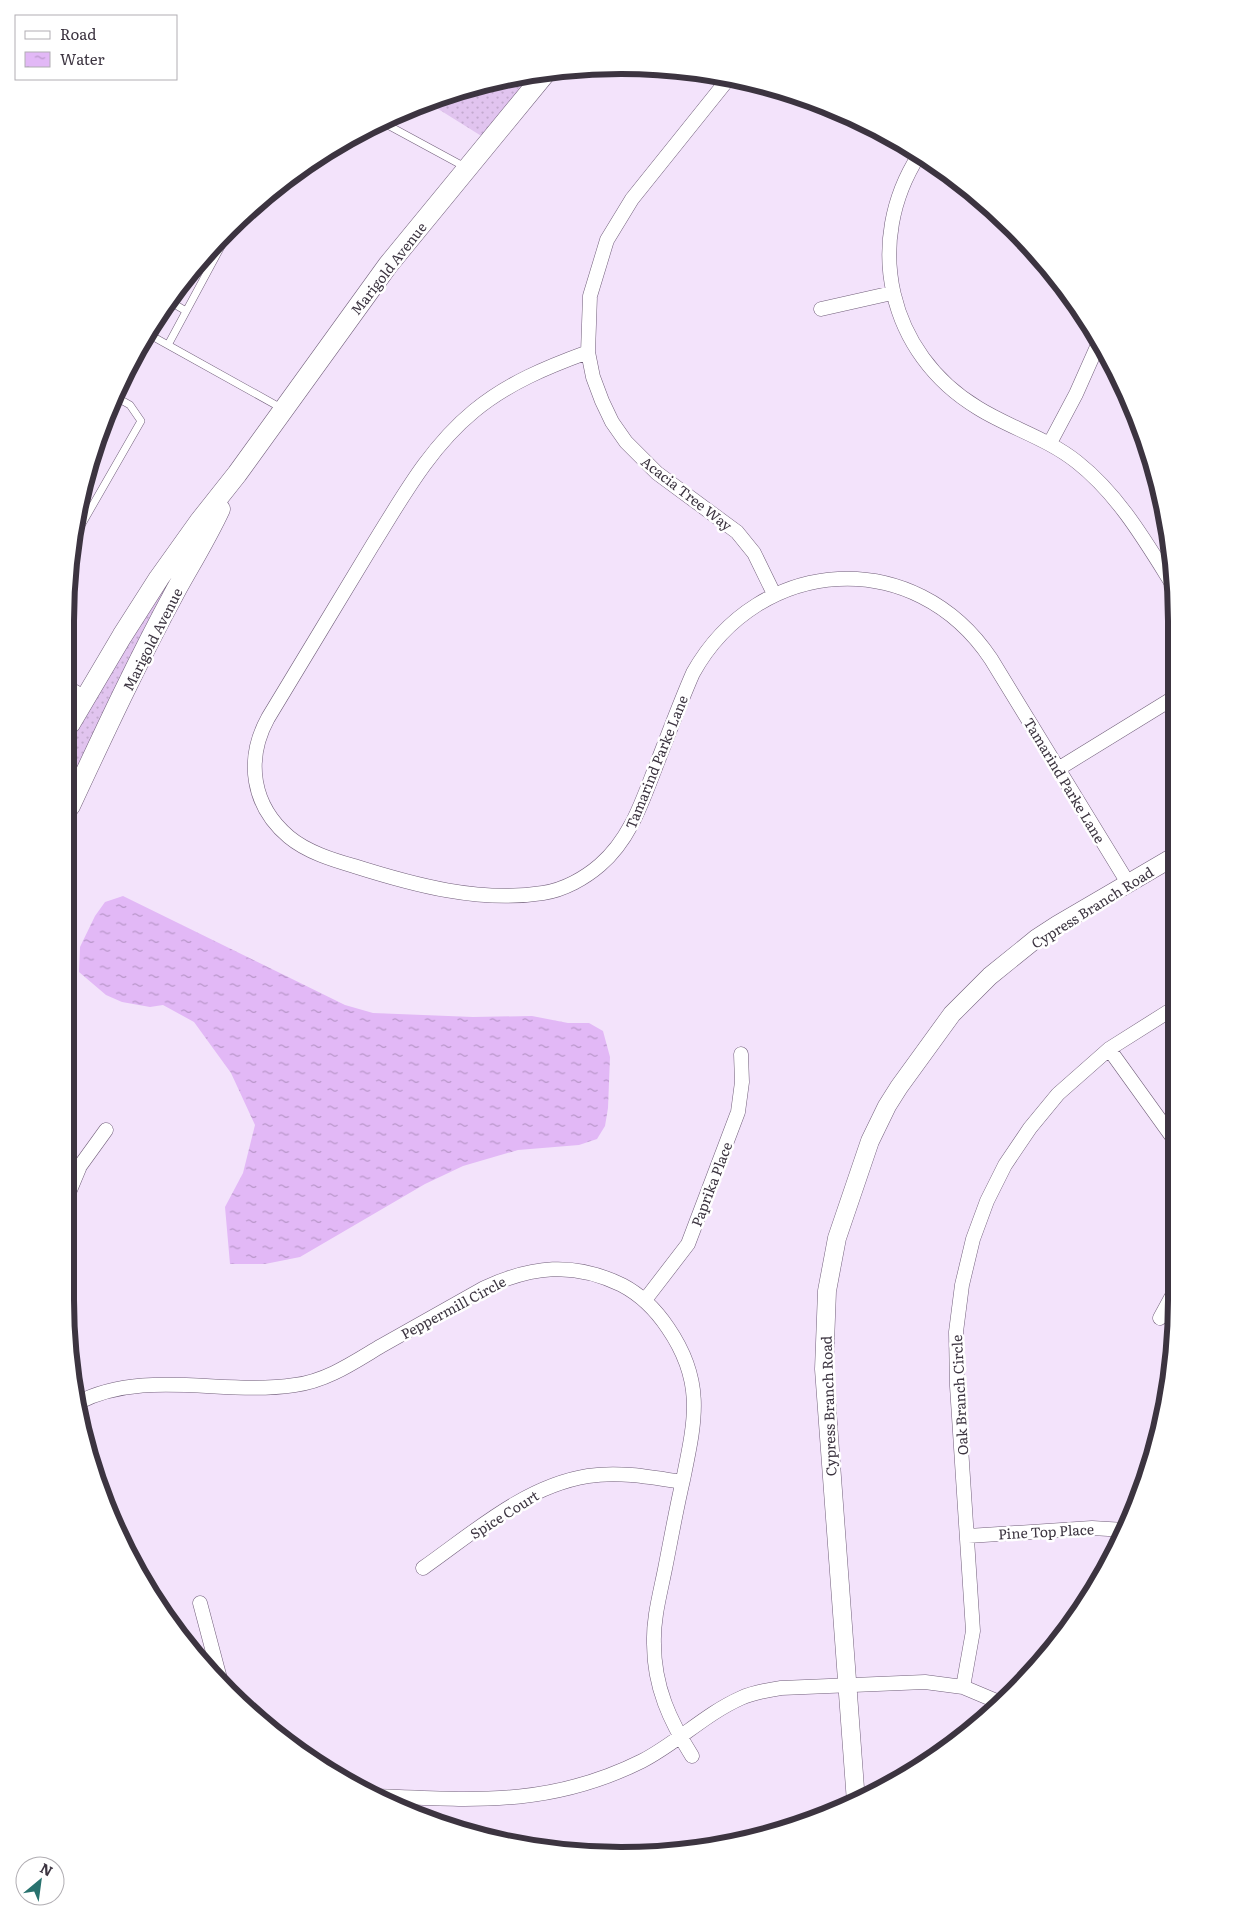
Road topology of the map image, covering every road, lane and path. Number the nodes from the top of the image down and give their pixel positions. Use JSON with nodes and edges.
{"nodes":[{"id":1,"x":540,"y":80,"type":"edge"},
{"id":2,"x":725,"y":83,"type":"edge"},
{"id":3,"x":389,"y":126,"type":"edge"},
{"id":4,"x":916,"y":160,"type":"edge"},
{"id":5,"x":467,"y":169,"type":"junction"},
{"id":6,"x":219,"y":250,"type":"edge"},
{"id":7,"x":892,"y":293,"type":"junction"},
{"id":8,"x":175,"y":305,"type":"edge"},
{"id":9,"x":821,"y":309,"type":"dead end"},
{"id":10,"x":186,"y":311,"type":"junction"},
{"id":11,"x":154,"y":336,"type":"edge"},
{"id":12,"x":168,"y":345,"type":"junction"},
{"id":13,"x":1096,"y":349,"type":"edge"},
{"id":14,"x":588,"y":352,"type":"junction"},
{"id":15,"x":121,"y":400,"type":"edge"},
{"id":16,"x":283,"y":409,"type":"junction"},
{"id":17,"x":1050,"y":443,"type":"junction"},
{"id":18,"x":237,"y":474,"type":"junction"},
{"id":19,"x":83,"y":523,"type":"edge"},
{"id":20,"x":1166,"y":574,"type":"edge"},
{"id":21,"x":774,"y":594,"type":"junction"},
{"id":22,"x":77,"y":693,"type":"edge"},
{"id":23,"x":1168,"y":702,"type":"edge"},
{"id":24,"x":74,"y":706,"type":"edge"},
{"id":25,"x":1058,"y":769,"type":"junction"},
{"id":26,"x":74,"y":798,"type":"edge"},
{"id":27,"x":1168,"y":860,"type":"edge"},
{"id":28,"x":1128,"y":883,"type":"junction"},
{"id":29,"x":1168,"y":1012,"type":"edge"},
{"id":30,"x":1109,"y":1049,"type":"junction"},
{"id":31,"x":741,"y":1054,"type":"dead end"},
{"id":32,"x":106,"y":1130,"type":"dead end"},
{"id":33,"x":1168,"y":1131,"type":"edge"},
{"id":34,"x":74,"y":1180,"type":"edge"},
{"id":35,"x":645,"y":1300,"type":"junction"},
{"id":36,"x":1168,"y":1303,"type":"edge"},
{"id":37,"x":1160,"y":1318,"type":"dead end"},
{"id":38,"x":83,"y":1400,"type":"edge"},
{"id":39,"x":682,"y":1482,"type":"junction"},
{"id":40,"x":1118,"y":1530,"type":"edge"},
{"id":41,"x":968,"y":1536,"type":"junction"},
{"id":42,"x":423,"y":1568,"type":"dead end"},
{"id":43,"x":200,"y":1603,"type":"dead end"},
{"id":44,"x":218,"y":1669,"type":"edge"},
{"id":45,"x":846,"y":1686,"type":"junction"},
{"id":46,"x":963,"y":1687,"type":"junction"},
{"id":47,"x":994,"y":1700,"type":"edge"},
{"id":48,"x":680,"y":1738,"type":"junction"},
{"id":49,"x":692,"y":1756,"type":"dead end"},
{"id":50,"x":855,"y":1794,"type":"edge"},
{"id":51,"x":391,"y":1796,"type":"edge"}],
"edges":[{"from":1,"to":5,"type":"main road","name":"Marigold Avenue"},
{"from":2,"to":14,"type":"street","name":"Acacia Tree Way"},
{"from":3,"to":5,"type":"lane"},
{"from":4,"to":7,"type":"street"},
{"from":5,"to":16,"type":"main road","name":"Marigold Avenue"},
{"from":6,"to":10,"type":"lane"},
{"from":7,"to":9,"type":"street"},
{"from":7,"to":17,"type":"street"},
{"from":8,"to":10,"type":"lane"},
{"from":10,"to":12,"type":"lane"},
{"from":11,"to":12,"type":"lane"},
{"from":12,"to":16,"type":"lane"},
{"from":13,"to":17,"type":"street"},
{"from":14,"to":21,"type":"street","name":"Acacia Tree Way"},
{"from":14,"to":21,"type":"street","name":"Tamarind Parke Lane"},
{"from":15,"to":19,"type":"lane"},
{"from":16,"to":18,"type":"main road","name":"Marigold Avenue"},
{"from":17,"to":20,"type":"street"},
{"from":18,"to":22,"type":"main road","name":"Marigold Avenue"},
{"from":18,"to":26,"type":"main road","name":"Marigold Avenue"},
{"from":21,"to":25,"type":"street","name":"Tamarind Parke Lane"},
{"from":22,"to":24,"type":"main road","name":"Marigold Avenue"},
{"from":23,"to":25,"type":"street"},
{"from":25,"to":28,"type":"street","name":"Tamarind Parke Lane"},
{"from":27,"to":28,"type":"street","name":"Cypress Branch Road"},
{"from":28,"to":45,"type":"street","name":"Cypress Branch Road"},
{"from":29,"to":30,"type":"street","name":"Oak Branch Circle"},
{"from":30,"to":33,"type":"street"},
{"from":30,"to":41,"type":"street","name":"Oak Branch Circle"},
{"from":31,"to":35,"type":"street","name":"Paprika Place"},
{"from":32,"to":34,"type":"street"},
{"from":35,"to":38,"type":"street","name":"Peppermill Circle"},
{"from":35,"to":39,"type":"street","name":"Peppermill Circle"},
{"from":36,"to":37,"type":"street"},
{"from":39,"to":42,"type":"street","name":"Spice Court"},
{"from":39,"to":48,"type":"street","name":"Peppermill Circle"},
{"from":40,"to":41,"type":"street","name":"Pine Top Place"},
{"from":41,"to":46,"type":"street","name":"Oak Branch Circle"},
{"from":43,"to":44,"type":"street"},
{"from":45,"to":46,"type":"street"},
{"from":45,"to":48,"type":"street"},
{"from":45,"to":50,"type":"street","name":"Cypress Branch Road"},
{"from":46,"to":47,"type":"street"},
{"from":48,"to":49,"type":"street","name":"Peppermill Circle"},
{"from":48,"to":51,"type":"street"}]}
